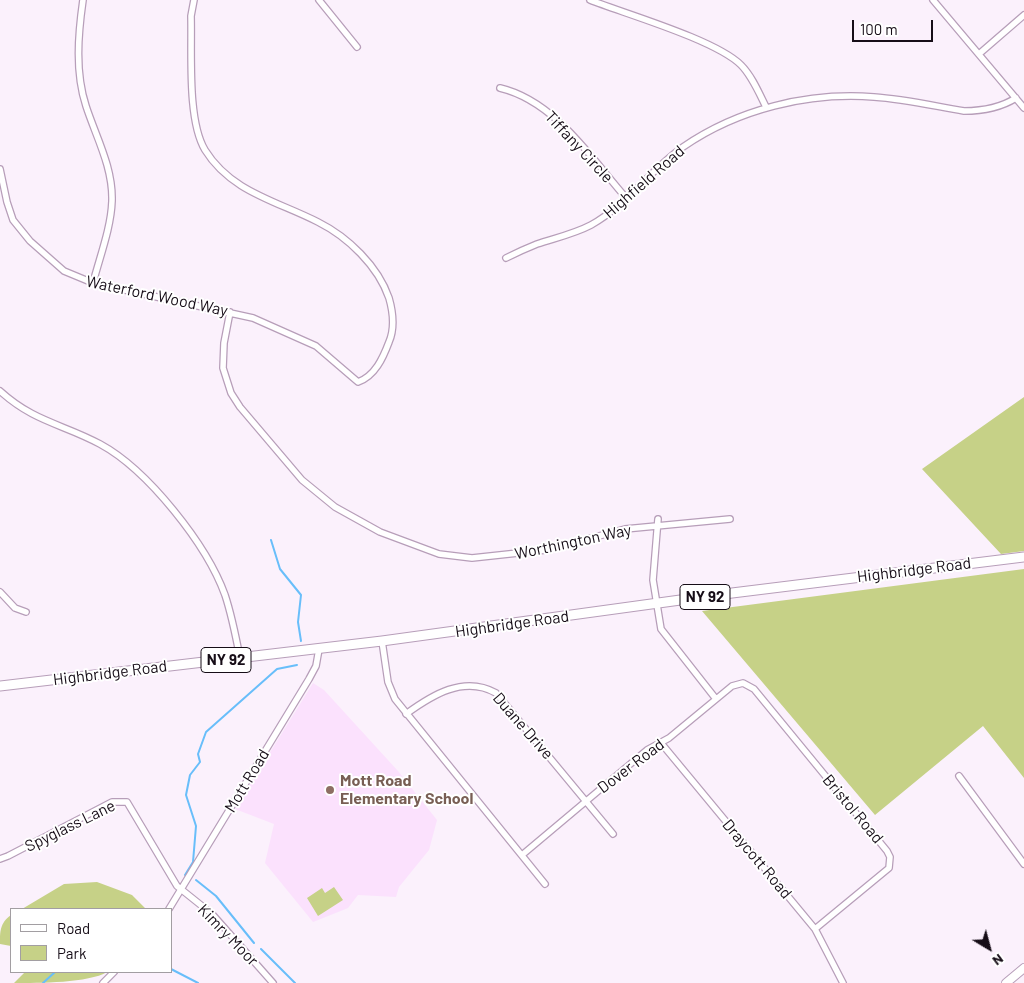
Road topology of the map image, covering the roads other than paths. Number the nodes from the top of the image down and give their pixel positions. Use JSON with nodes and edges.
{"nodes":[{"id":1,"x":83,"y":0,"type":"edge"},
{"id":2,"x":194,"y":0,"type":"edge"},
{"id":3,"x":319,"y":0,"type":"edge"},
{"id":4,"x":590,"y":0,"type":"edge"},
{"id":5,"x":933,"y":0,"type":"edge"},
{"id":6,"x":1024,"y":15,"type":"edge"},
{"id":7,"x":357,"y":48,"type":"dead end"},
{"id":8,"x":979,"y":54,"type":"junction"},
{"id":9,"x":500,"y":88,"type":"dead end"},
{"id":10,"x":1016,"y":98,"type":"junction"},
{"id":11,"x":766,"y":107,"type":"junction"},
{"id":12,"x":1024,"y":108,"type":"edge"},
{"id":13,"x":0,"y":169,"type":"edge"},
{"id":14,"x":627,"y":199,"type":"junction"},
{"id":15,"x":506,"y":258,"type":"dead end"},
{"id":16,"x":93,"y":283,"type":"junction"},
{"id":17,"x":230,"y":312,"type":"junction"},
{"id":18,"x":0,"y":391,"type":"edge"},
{"id":19,"x":658,"y":519,"type":"dead end"},
{"id":20,"x":730,"y":519,"type":"dead end"},
{"id":21,"x":657,"y":527,"type":"junction"},
{"id":22,"x":1024,"y":557,"type":"edge"},
{"id":23,"x":0,"y":592,"type":"edge"},
{"id":24,"x":657,"y":603,"type":"junction"},
{"id":25,"x":26,"y":612,"type":"dead end"},
{"id":26,"x":382,"y":641,"type":"junction"},
{"id":27,"x":319,"y":649,"type":"junction"},
{"id":28,"x":240,"y":658,"type":"junction"},
{"id":29,"x":743,"y":683,"type":"joint"},
{"id":30,"x":0,"y":686,"type":"edge"},
{"id":31,"x":716,"y":699,"type":"junction"},
{"id":32,"x":406,"y":714,"type":"junction"},
{"id":33,"x":661,"y":742,"type":"junction"},
{"id":34,"x":959,"y":776,"type":"dead end"},
{"id":35,"x":586,"y":801,"type":"junction"},
{"id":36,"x":614,"y":834,"type":"dead end"},
{"id":37,"x":522,"y":855,"type":"junction"},
{"id":38,"x":0,"y":859,"type":"edge"},
{"id":39,"x":1024,"y":864,"type":"edge"},
{"id":40,"x":545,"y":884,"type":"dead end"},
{"id":41,"x":181,"y":891,"type":"junction"},
{"id":42,"x":170,"y":908,"type":"edge"},
{"id":43,"x":815,"y":929,"type":"junction"},
{"id":44,"x":1024,"y":968,"type":"edge"},
{"id":45,"x":113,"y":973,"type":"edge"},
{"id":46,"x":103,"y":983,"type":"edge"},
{"id":47,"x":273,"y":983,"type":"edge"},
{"id":48,"x":843,"y":983,"type":"edge"},
{"id":49,"x":1006,"y":983,"type":"edge"}],
"edges":[{"from":1,"to":16,"type":"street"},
{"from":2,"to":17,"type":"street","name":"Waterford Wood Way"},
{"from":3,"to":7,"type":"street"},
{"from":4,"to":11,"type":"street"},
{"from":5,"to":8,"type":"street"},
{"from":6,"to":8,"type":"street"},
{"from":8,"to":10,"type":"street"},
{"from":9,"to":14,"type":"street","name":"Tiffany Circle"},
{"from":10,"to":11,"type":"street","name":"Highfield Road"},
{"from":10,"to":12,"type":"street"},
{"from":11,"to":14,"type":"street","name":"Highfield Road"},
{"from":13,"to":16,"type":"street","name":"Waterford Wood Way"},
{"from":14,"to":15,"type":"street","name":"Highfield Road"},
{"from":16,"to":17,"type":"street","name":"Waterford Wood Way"},
{"from":17,"to":21,"type":"street","name":"Worthington Way"},
{"from":18,"to":28,"type":"street"},
{"from":19,"to":21,"type":"street"},
{"from":20,"to":21,"type":"street","name":"Worthington Way"},
{"from":21,"to":24,"type":"street"},
{"from":22,"to":24,"type":"highway","name":"Highbridge Road","number":"NY 92"},
{"from":23,"to":25,"type":"street"},
{"from":24,"to":26,"type":"highway","name":"Highbridge Road","number":"NY 92"},
{"from":24,"to":31,"type":"street"},
{"from":26,"to":27,"type":"highway","name":"Highbridge Road","number":"NY 92"},
{"from":26,"to":32,"type":"street"},
{"from":27,"to":28,"type":"highway","name":"Highbridge Road","number":"NY 92"},
{"from":27,"to":41,"type":"street","name":"Mott Road"},
{"from":28,"to":30,"type":"highway","name":"Highbridge Road","number":"NY 92"},
{"from":29,"to":31,"type":"street","name":"Dover Road"},
{"from":29,"to":43,"type":"street","name":"Bristol Road"},
{"from":31,"to":33,"type":"street","name":"Dover Road"},
{"from":32,"to":35,"type":"street","name":"Duane Drive"},
{"from":32,"to":37,"type":"street"},
{"from":33,"to":35,"type":"street","name":"Dover Road"},
{"from":33,"to":43,"type":"street","name":"Draycott Road"},
{"from":34,"to":39,"type":"street"},
{"from":35,"to":36,"type":"street","name":"Duane Drive"},
{"from":35,"to":37,"type":"street","name":"Dover Road"},
{"from":37,"to":40,"type":"street"},
{"from":38,"to":41,"type":"street","name":"Spyglass Lane"},
{"from":41,"to":42,"type":"street","name":"Mott Road"},
{"from":41,"to":47,"type":"street","name":"Kimry Moor"},
{"from":43,"to":48,"type":"street","name":"Draycott Road"},
{"from":44,"to":49,"type":"main road"},
{"from":45,"to":46,"type":"street"}]}
